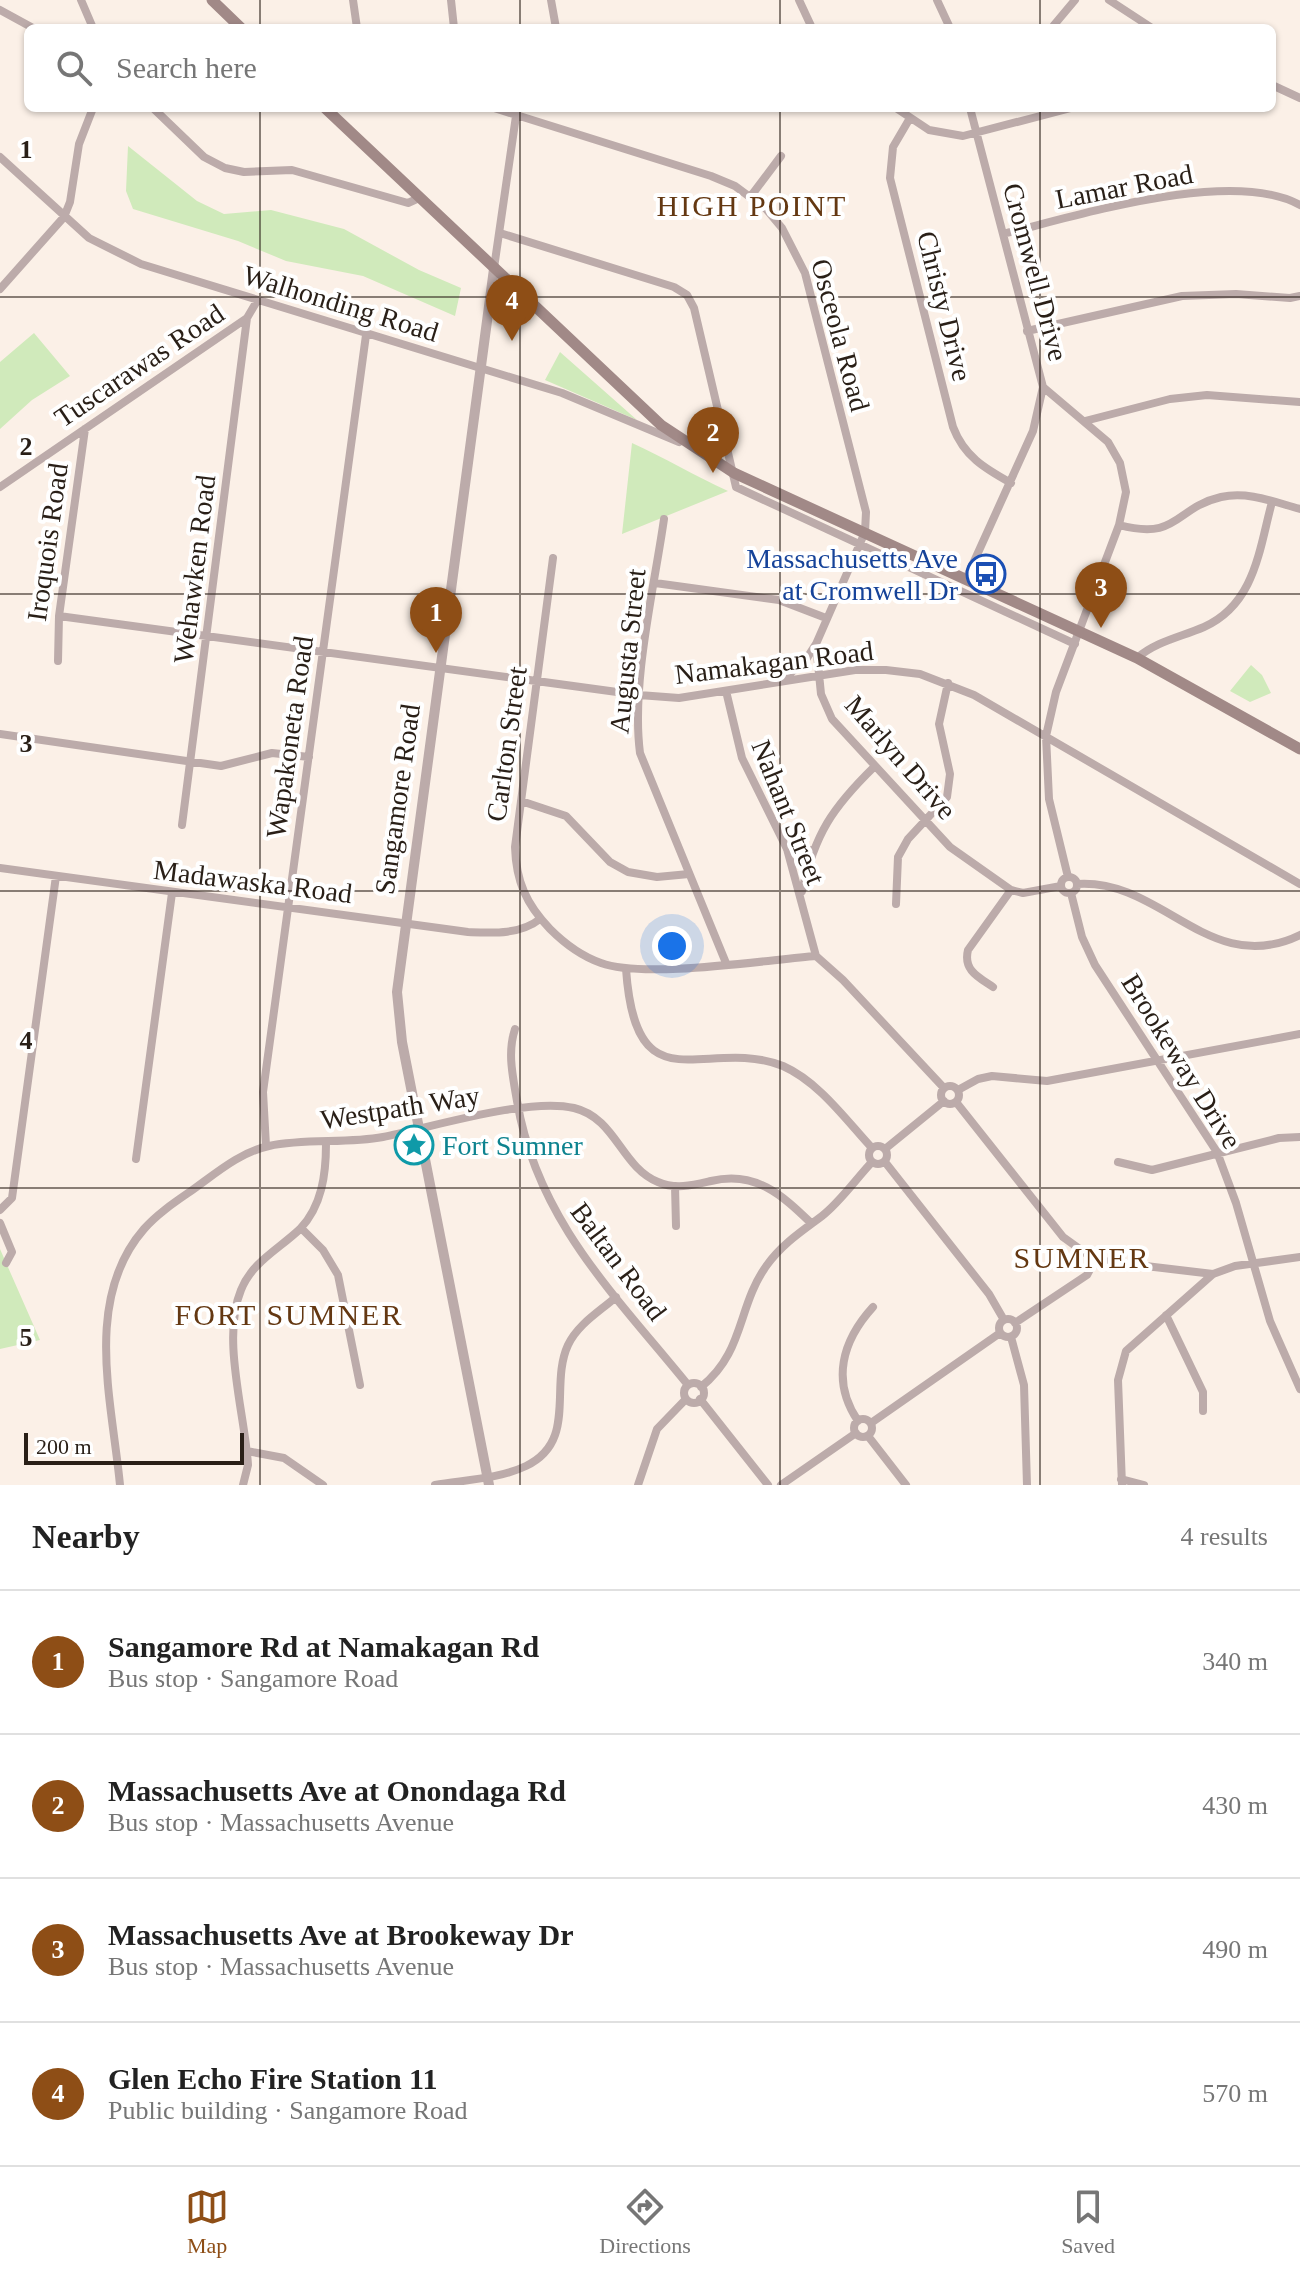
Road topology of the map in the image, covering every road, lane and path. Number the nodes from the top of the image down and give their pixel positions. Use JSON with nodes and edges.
{"nodes":[{"id":1,"x":81,"y":0,"type":"edge"},
{"id":2,"x":212,"y":0,"type":"edge"},
{"id":3,"x":353,"y":0,"type":"edge"},
{"id":4,"x":451,"y":0,"type":"edge"},
{"id":5,"x":551,"y":0,"type":"edge"},
{"id":6,"x":799,"y":0,"type":"edge"},
{"id":7,"x":937,"y":0,"type":"edge"},
{"id":8,"x":1075,"y":0,"type":"edge"},
{"id":9,"x":1109,"y":0,"type":"edge"},
{"id":10,"x":0,"y":10,"type":"edge"},
{"id":11,"x":26,"y":24,"type":"edge"},
{"id":12,"x":91,"y":24,"type":"edge"},
{"id":13,"x":237,"y":24,"type":"edge"},
{"id":14,"x":356,"y":24,"type":"edge"},
{"id":15,"x":454,"y":24,"type":"edge"},
{"id":16,"x":555,"y":24,"type":"edge"},
{"id":17,"x":810,"y":24,"type":"edge"},
{"id":18,"x":948,"y":24,"type":"edge"},
{"id":19,"x":1055,"y":24,"type":"edge"},
{"id":20,"x":1146,"y":24,"type":"edge"},
{"id":21,"x":1276,"y":87,"type":"edge"},
{"id":22,"x":1300,"y":98,"type":"edge"},
{"id":23,"x":91,"y":112,"type":"edge"},
{"id":24,"x":157,"y":112,"type":"edge"},
{"id":25,"x":329,"y":112,"type":"edge"},
{"id":26,"x":505,"y":112,"type":"edge"},
{"id":27,"x":902,"y":112,"type":"edge"},
{"id":28,"x":971,"y":112,"type":"edge"},
{"id":29,"x":1055,"y":112,"type":"edge"},
{"id":30,"x":516,"y":116,"type":"junction"},
{"id":31,"x":910,"y":118,"type":"junction"},
{"id":32,"x":977,"y":132,"type":"junction"},
{"id":33,"x":781,"y":156,"type":"dead end"},
{"id":34,"x":0,"y":157,"type":"edge"},
{"id":35,"x":751,"y":196,"type":"junction"},
{"id":36,"x":419,"y":198,"type":"junction"},
{"id":37,"x":1300,"y":205,"type":"edge"},
{"id":38,"x":64,"y":217,"type":"junction"},
{"id":39,"x":500,"y":233,"type":"junction"},
{"id":40,"x":1003,"y":234,"type":"junction"},
{"id":41,"x":494,"y":269,"type":"junction"},
{"id":42,"x":0,"y":289,"type":"edge"},
{"id":43,"x":1300,"y":296,"type":"edge"},
{"id":44,"x":257,"y":301,"type":"junction"},
{"id":45,"x":247,"y":318,"type":"junction"},
{"id":46,"x":1027,"y":331,"type":"junction"},
{"id":47,"x":366,"y":335,"type":"junction"},
{"id":48,"x":480,"y":368,"type":"junction"},
{"id":49,"x":1043,"y":387,"type":"junction"},
{"id":50,"x":1300,"y":402,"type":"edge"},
{"id":51,"x":1085,"y":421,"type":"junction"},
{"id":52,"x":85,"y":429,"type":"junction"},
{"id":53,"x":695,"y":448,"type":"junction"},
{"id":54,"x":734,"y":473,"type":"junction"},
{"id":55,"x":1011,"y":483,"type":"junction"},
{"id":56,"x":0,"y":487,"type":"edge"},
{"id":57,"x":1272,"y":502,"type":"junction"},
{"id":58,"x":1300,"y":509,"type":"edge"},
{"id":59,"x":664,"y":519,"type":"dead end"},
{"id":60,"x":1119,"y":525,"type":"junction"},
{"id":61,"x":865,"y":532,"type":"junction"},
{"id":62,"x":859,"y":545,"type":"junction"},
{"id":63,"x":553,"y":558,"type":"dead end"},
{"id":64,"x":967,"y":577,"type":"junction"},
{"id":65,"x":655,"y":583,"type":"junction"},
{"id":66,"x":59,"y":616,"type":"junction"},
{"id":67,"x":826,"y":618,"type":"junction"},
{"id":68,"x":1080,"y":630,"type":"junction"},
{"id":69,"x":207,"y":637,"type":"junction"},
{"id":70,"x":816,"y":644,"type":"junction"},
{"id":71,"x":1075,"y":644,"type":"junction"},
{"id":72,"x":323,"y":654,"type":"junction"},
{"id":73,"x":1137,"y":658,"type":"junction"},
{"id":74,"x":58,"y":661,"type":"dead end"},
{"id":75,"x":439,"y":667,"type":"junction"},
{"id":76,"x":818,"y":676,"type":"junction"},
{"id":77,"x":537,"y":681,"type":"junction"},
{"id":78,"x":780,"y":682,"type":"junction"},
{"id":79,"x":948,"y":683,"type":"junction"},
{"id":80,"x":726,"y":691,"type":"junction"},
{"id":81,"x":639,"y":695,"type":"junction"},
{"id":82,"x":0,"y":734,"type":"edge"},
{"id":83,"x":1046,"y":736,"type":"junction"},
{"id":84,"x":1300,"y":749,"type":"edge"},
{"id":85,"x":309,"y":757,"type":"junction"},
{"id":86,"x":191,"y":761,"type":"junction"},
{"id":87,"x":874,"y":767,"type":"junction"},
{"id":88,"x":521,"y":801,"type":"junction"},
{"id":89,"x":926,"y":822,"type":"junction"},
{"id":90,"x":182,"y":825,"type":"dead end"},
{"id":91,"x":787,"y":849,"type":"junction"},
{"id":92,"x":811,"y":850,"type":"junction"},
{"id":93,"x":0,"y":868,"type":"edge"},
{"id":94,"x":689,"y":874,"type":"junction"},
{"id":95,"x":56,"y":876,"type":"junction"},
{"id":96,"x":1068,"y":877,"type":"junction"},
{"id":97,"x":1077,"y":884,"type":"junction"},
{"id":98,"x":1300,"y":884,"type":"edge"},
{"id":99,"x":1061,"y":886,"type":"junction"},
{"id":100,"x":1011,"y":890,"type":"junction"},
{"id":101,"x":172,"y":893,"type":"junction"},
{"id":102,"x":1071,"y":893,"type":"junction"},
{"id":103,"x":801,"y":894,"type":"junction"},
{"id":104,"x":896,"y":904,"type":"dead end"},
{"id":105,"x":288,"y":907,"type":"junction"},
{"id":106,"x":540,"y":919,"type":"junction"},
{"id":107,"x":405,"y":923,"type":"junction"},
{"id":108,"x":1300,"y":935,"type":"edge"},
{"id":109,"x":816,"y":956,"type":"junction"},
{"id":110,"x":726,"y":963,"type":"junction"},
{"id":111,"x":626,"y":969,"type":"junction"},
{"id":112,"x":993,"y":987,"type":"dead end"},
{"id":113,"x":515,"y":1029,"type":"dead end"},
{"id":114,"x":1300,"y":1034,"type":"edge"},
{"id":115,"x":1157,"y":1061,"type":"junction"},
{"id":116,"x":944,"y":1088,"type":"junction"},
{"id":117,"x":958,"y":1090,"type":"junction"},
{"id":118,"x":944,"y":1101,"type":"junction"},
{"id":119,"x":956,"y":1102,"type":"junction"},
{"id":120,"x":518,"y":1110,"type":"junction"},
{"id":121,"x":419,"y":1130,"type":"junction"},
{"id":122,"x":1300,"y":1137,"type":"edge"},
{"id":123,"x":326,"y":1144,"type":"junction"},
{"id":124,"x":266,"y":1146,"type":"junction"},
{"id":125,"x":872,"y":1148,"type":"junction"},
{"id":126,"x":885,"y":1149,"type":"junction"},
{"id":127,"x":1217,"y":1152,"type":"junction"},
{"id":128,"x":136,"y":1159,"type":"dead end"},
{"id":129,"x":872,"y":1162,"type":"junction"},
{"id":130,"x":885,"y":1162,"type":"junction"},
{"id":131,"x":1118,"y":1162,"type":"dead end"},
{"id":132,"x":675,"y":1186,"type":"junction"},
{"id":133,"x":0,"y":1210,"type":"edge"},
{"id":134,"x":0,"y":1223,"type":"edge"},
{"id":135,"x":811,"y":1223,"type":"junction"},
{"id":136,"x":676,"y":1226,"type":"dead end"},
{"id":137,"x":301,"y":1228,"type":"junction"},
{"id":138,"x":1300,"y":1257,"type":"edge"},
{"id":139,"x":1095,"y":1260,"type":"junction"},
{"id":140,"x":6,"y":1263,"type":"dead end"},
{"id":141,"x":1254,"y":1265,"type":"junction"},
{"id":142,"x":1213,"y":1274,"type":"junction"},
{"id":143,"x":616,"y":1297,"type":"junction"},
{"id":144,"x":873,"y":1307,"type":"dead end"},
{"id":145,"x":1166,"y":1315,"type":"junction"},
{"id":146,"x":1004,"y":1320,"type":"junction"},
{"id":147,"x":1015,"y":1323,"type":"junction"},
{"id":148,"x":1000,"y":1333,"type":"junction"},
{"id":149,"x":1011,"y":1337,"type":"junction"},
{"id":150,"x":360,"y":1385,"type":"dead end"},
{"id":151,"x":688,"y":1385,"type":"junction"},
{"id":152,"x":701,"y":1387,"type":"junction"},
{"id":153,"x":1300,"y":1389,"type":"edge"},
{"id":154,"x":686,"y":1399,"type":"junction"},
{"id":155,"x":700,"y":1399,"type":"junction"},
{"id":156,"x":1203,"y":1411,"type":"dead end"},
{"id":157,"x":858,"y":1421,"type":"junction"},
{"id":158,"x":871,"y":1423,"type":"junction"},
{"id":159,"x":856,"y":1433,"type":"junction"},
{"id":160,"x":868,"y":1436,"type":"junction"},
{"id":161,"x":247,"y":1451,"type":"junction"},
{"id":162,"x":488,"y":1480,"type":"edge"},
{"id":163,"x":1122,"y":1482,"type":"edge"},
{"id":164,"x":120,"y":1485,"type":"edge"},
{"id":165,"x":243,"y":1485,"type":"edge"},
{"id":166,"x":323,"y":1485,"type":"edge"},
{"id":167,"x":435,"y":1485,"type":"edge"},
{"id":168,"x":638,"y":1485,"type":"edge"},
{"id":169,"x":768,"y":1485,"type":"edge"},
{"id":170,"x":781,"y":1485,"type":"edge"},
{"id":171,"x":906,"y":1485,"type":"edge"},
{"id":172,"x":1027,"y":1485,"type":"edge"},
{"id":173,"x":1144,"y":1485,"type":"edge"}],
"edges":[{"from":1,"to":12,"type":"street"},
{"from":2,"to":13,"type":"main road"},
{"from":3,"to":14,"type":"street"},
{"from":4,"to":15,"type":"street"},
{"from":5,"to":16,"type":"street"},
{"from":6,"to":17,"type":"street"},
{"from":7,"to":18,"type":"street"},
{"from":8,"to":19,"type":"street"},
{"from":9,"to":20,"type":"street"},
{"from":10,"to":11,"type":"street"},
{"from":21,"to":22,"type":"street"},
{"from":23,"to":38,"type":"street"},
{"from":24,"to":36,"type":"street"},
{"from":25,"to":36,"type":"main road"},
{"from":26,"to":30,"type":"street","name":"Osceola Road"},
{"from":27,"to":31,"type":"street"},
{"from":28,"to":32,"type":"street","name":"Cromwell Drive"},
{"from":29,"to":32,"type":"street"},
{"from":30,"to":35,"type":"street","name":"Osceola Road"},
{"from":30,"to":39,"type":"street","name":"Sangamore Road"},
{"from":31,"to":32,"type":"street"},
{"from":31,"to":55,"type":"street","name":"Christy Drive"},
{"from":32,"to":40,"type":"street","name":"Cromwell Drive"},
{"from":33,"to":35,"type":"street"},
{"from":34,"to":38,"type":"street","name":"Walhonding Road"},
{"from":35,"to":61,"type":"street","name":"Osceola Road"},
{"from":36,"to":41,"type":"main road"},
{"from":37,"to":40,"type":"street","name":"Lamar Road"},
{"from":38,"to":42,"type":"street"},
{"from":38,"to":44,"type":"street","name":"Walhonding Road"},
{"from":39,"to":41,"type":"street","name":"Sangamore Road"},
{"from":39,"to":54,"type":"street"},
{"from":40,"to":46,"type":"street","name":"Cromwell Drive"},
{"from":41,"to":48,"type":"street","name":"Sangamore Road"},
{"from":41,"to":53,"type":"main road"},
{"from":43,"to":46,"type":"street"},
{"from":44,"to":45,"type":"street","name":"Tuscarawas Road"},
{"from":44,"to":47,"type":"street","name":"Walhonding Road"},
{"from":45,"to":52,"type":"street","name":"Tuscarawas Road"},
{"from":45,"to":69,"type":"street","name":"Wehawken Road"},
{"from":46,"to":49,"type":"street","name":"Cromwell Drive"},
{"from":47,"to":48,"type":"street","name":"Walhonding Road"},
{"from":47,"to":72,"type":"street","name":"Wapakoneta Road"},
{"from":48,"to":53,"type":"street","name":"Walhonding Road"},
{"from":48,"to":75,"type":"street","name":"Sangamore Road"},
{"from":49,"to":51,"type":"street"},
{"from":49,"to":55,"type":"street","name":"Cromwell Drive"},
{"from":50,"to":51,"type":"street"},
{"from":51,"to":60,"type":"street"},
{"from":52,"to":56,"type":"street","name":"Tuscarawas Road"},
{"from":52,"to":66,"type":"street","name":"Iroquois Road"},
{"from":53,"to":54,"type":"main road"},
{"from":54,"to":61,"type":"main road"},
{"from":54,"to":62,"type":"street"},
{"from":55,"to":64,"type":"street","name":"Cromwell Drive"},
{"from":57,"to":58,"type":"street"},
{"from":57,"to":60,"type":"street"},
{"from":57,"to":73,"type":"street"},
{"from":59,"to":65,"type":"street","name":"Augusta Street"},
{"from":60,"to":68,"type":"street"},
{"from":61,"to":62,"type":"street","name":"Marlyn Drive"},
{"from":61,"to":64,"type":"main road"},
{"from":62,"to":67,"type":"street","name":"Marlyn Drive"},
{"from":62,"to":71,"type":"street"},
{"from":63,"to":77,"type":"street","name":"Carlton Street"},
{"from":64,"to":68,"type":"main road"},
{"from":65,"to":67,"type":"street"},
{"from":65,"to":81,"type":"street","name":"Augusta Street"},
{"from":66,"to":69,"type":"street","name":"Namakagan Road"},
{"from":66,"to":74,"type":"street","name":"Iroquois Road"},
{"from":67,"to":70,"type":"street","name":"Marlyn Drive"},
{"from":68,"to":71,"type":"street"},
{"from":68,"to":73,"type":"main road"},
{"from":69,"to":72,"type":"street","name":"Namakagan Road"},
{"from":69,"to":86,"type":"street","name":"Wehawken Road"},
{"from":70,"to":76,"type":"street","name":"Marlyn Drive"},
{"from":70,"to":78,"type":"street"},
{"from":71,"to":83,"type":"street"},
{"from":72,"to":75,"type":"street","name":"Namakagan Road"},
{"from":72,"to":85,"type":"street","name":"Wapakoneta Road"},
{"from":73,"to":84,"type":"main road"},
{"from":75,"to":77,"type":"street","name":"Namakagan Road"},
{"from":75,"to":107,"type":"street","name":"Sangamore Road"},
{"from":76,"to":78,"type":"street","name":"Namakagan Road"},
{"from":76,"to":79,"type":"street","name":"Namakagan Road"},
{"from":76,"to":87,"type":"street","name":"Marlyn Drive"},
{"from":77,"to":81,"type":"street","name":"Namakagan Road"},
{"from":77,"to":88,"type":"street","name":"Carlton Street"},
{"from":78,"to":80,"type":"street","name":"Namakagan Road"},
{"from":79,"to":83,"type":"street","name":"Namakagan Road"},
{"from":79,"to":89,"type":"street"},
{"from":80,"to":81,"type":"street","name":"Namakagan Road"},
{"from":80,"to":91,"type":"street","name":"Nahant Street"},
{"from":81,"to":94,"type":"street","name":"Augusta Street"},
{"from":82,"to":86,"type":"street"},
{"from":83,"to":96,"type":"street"},
{"from":83,"to":98,"type":"street","name":"Namakagan Road"},
{"from":85,"to":86,"type":"street"},
{"from":85,"to":105,"type":"street","name":"Wapakoneta Road"},
{"from":86,"to":90,"type":"street","name":"Wehawken Road"},
{"from":87,"to":89,"type":"street","name":"Marlyn Drive"},
{"from":87,"to":92,"type":"street"},
{"from":88,"to":94,"type":"street"},
{"from":88,"to":106,"type":"street","name":"Carlton Street"},
{"from":89,"to":100,"type":"street","name":"Marlyn Drive"},
{"from":89,"to":104,"type":"street"},
{"from":91,"to":92,"type":"street"},
{"from":91,"to":103,"type":"street","name":"Nahant Street"},
{"from":92,"to":103,"type":"street"},
{"from":93,"to":95,"type":"street","name":"Madawaska Road"},
{"from":94,"to":110,"type":"street","name":"Augusta Street"},
{"from":95,"to":101,"type":"street","name":"Madawaska Road"},
{"from":95,"to":133,"type":"street"},
{"from":96,"to":97,"type":"street"},
{"from":96,"to":99,"type":"street"},
{"from":97,"to":102,"type":"street"},
{"from":97,"to":108,"type":"street"},
{"from":99,"to":100,"type":"street"},
{"from":99,"to":102,"type":"street"},
{"from":100,"to":112,"type":"street"},
{"from":101,"to":105,"type":"street","name":"Madawaska Road"},
{"from":101,"to":128,"type":"street"},
{"from":102,"to":115,"type":"street","name":"Brookeway Drive"},
{"from":103,"to":109,"type":"street","name":"Nahant Street"},
{"from":105,"to":107,"type":"street","name":"Madawaska Road"},
{"from":105,"to":124,"type":"street","name":"Wapakoneta Road"},
{"from":106,"to":107,"type":"street","name":"Madawaska Road"},
{"from":106,"to":111,"type":"street"},
{"from":107,"to":121,"type":"street","name":"Sangamore Road"},
{"from":109,"to":110,"type":"street"},
{"from":109,"to":116,"type":"street"},
{"from":110,"to":111,"type":"street"},
{"from":111,"to":125,"type":"street"},
{"from":113,"to":120,"type":"street","name":"Baltan Road"},
{"from":114,"to":115,"type":"street"},
{"from":115,"to":117,"type":"street"},
{"from":115,"to":127,"type":"street","name":"Brookeway Drive"},
{"from":116,"to":117,"type":"street"},
{"from":116,"to":118,"type":"street"},
{"from":117,"to":119,"type":"street"},
{"from":118,"to":119,"type":"street"},
{"from":118,"to":126,"type":"street"},
{"from":119,"to":139,"type":"street"},
{"from":120,"to":121,"type":"street","name":"Westpath Way"},
{"from":120,"to":132,"type":"street","name":"Westpath Way"},
{"from":120,"to":143,"type":"street","name":"Baltan Road"},
{"from":121,"to":123,"type":"street","name":"Westpath Way"},
{"from":121,"to":162,"type":"street","name":"Sangamore Road"},
{"from":122,"to":127,"type":"street"},
{"from":123,"to":124,"type":"street","name":"Westpath Way"},
{"from":123,"to":137,"type":"street"},
{"from":124,"to":164,"type":"street","name":"Westpath Way"},
{"from":125,"to":126,"type":"street"},
{"from":125,"to":129,"type":"street"},
{"from":126,"to":130,"type":"street"},
{"from":127,"to":131,"type":"street"},
{"from":127,"to":141,"type":"street","name":"Brookeway Drive"},
{"from":129,"to":130,"type":"street"},
{"from":129,"to":135,"type":"street"},
{"from":130,"to":146,"type":"street"},
{"from":132,"to":135,"type":"street"},
{"from":132,"to":136,"type":"street"},
{"from":134,"to":140,"type":"street"},
{"from":135,"to":152,"type":"street"},
{"from":137,"to":150,"type":"street"},
{"from":137,"to":161,"type":"street"},
{"from":138,"to":141,"type":"street"},
{"from":139,"to":142,"type":"street"},
{"from":139,"to":147,"type":"street"},
{"from":141,"to":142,"type":"street"},
{"from":141,"to":153,"type":"street","name":"Brookeway Drive"},
{"from":142,"to":145,"type":"street"},
{"from":143,"to":151,"type":"street","name":"Baltan Road"},
{"from":143,"to":162,"type":"street"},
{"from":144,"to":157,"type":"street"},
{"from":145,"to":156,"type":"street"},
{"from":145,"to":163,"type":"street"},
{"from":146,"to":147,"type":"street"},
{"from":146,"to":148,"type":"street"},
{"from":147,"to":149,"type":"street"},
{"from":148,"to":149,"type":"street"},
{"from":148,"to":158,"type":"street"},
{"from":149,"to":172,"type":"street"},
{"from":151,"to":152,"type":"street"},
{"from":151,"to":154,"type":"street"},
{"from":152,"to":155,"type":"street"},
{"from":154,"to":155,"type":"street"},
{"from":154,"to":168,"type":"street"},
{"from":155,"to":169,"type":"street"},
{"from":157,"to":158,"type":"street"},
{"from":157,"to":159,"type":"street"},
{"from":158,"to":160,"type":"street"},
{"from":159,"to":160,"type":"street"},
{"from":159,"to":170,"type":"street"},
{"from":160,"to":171,"type":"street"},
{"from":161,"to":165,"type":"street"},
{"from":161,"to":166,"type":"street"},
{"from":162,"to":167,"type":"street"},
{"from":163,"to":173,"type":"street"}]}
